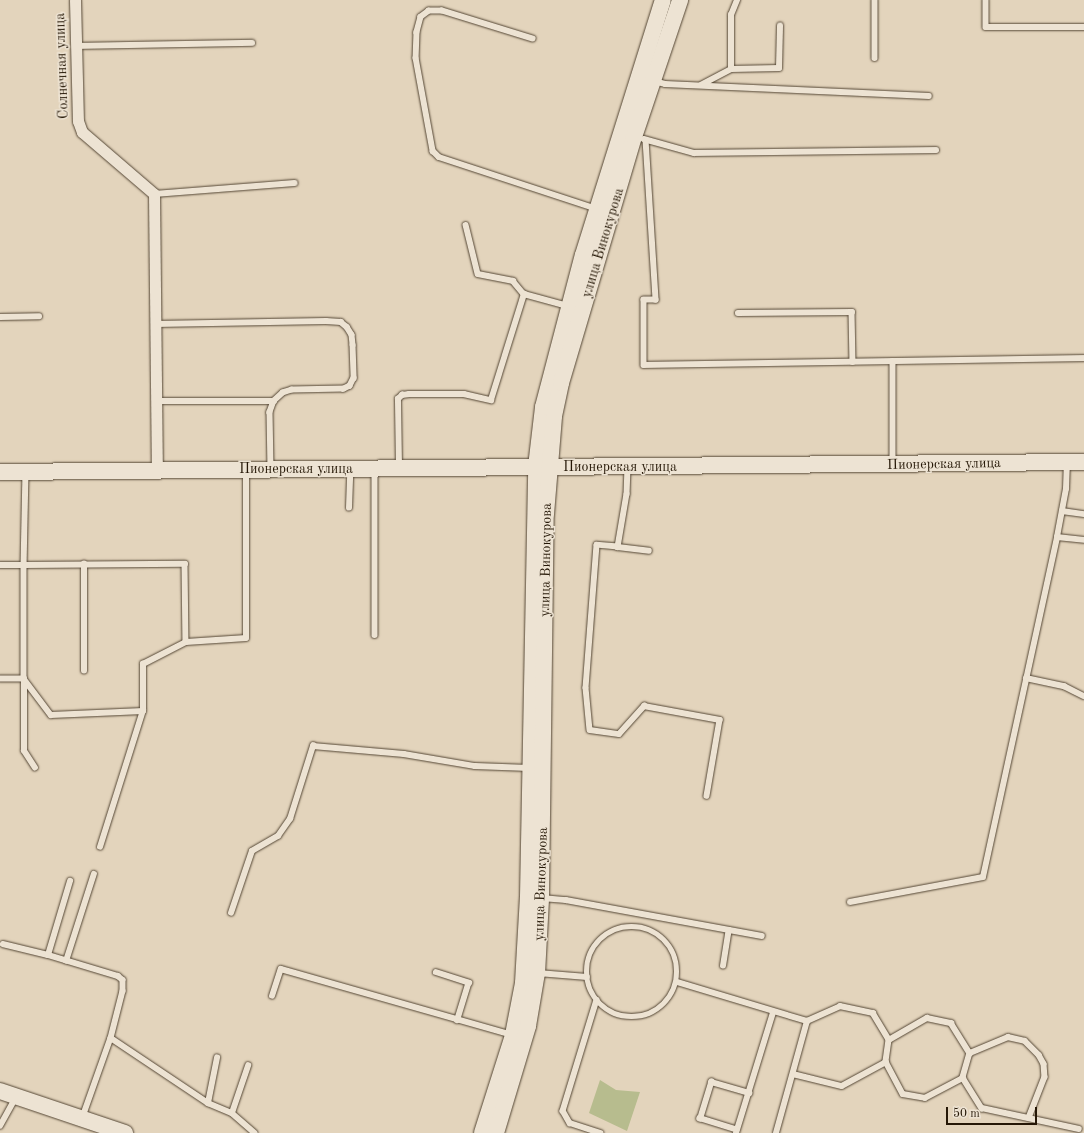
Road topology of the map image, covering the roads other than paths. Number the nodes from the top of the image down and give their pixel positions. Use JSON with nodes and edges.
{"nodes":[{"id":1,"x":76,"y":0,"type":"edge"},
{"id":2,"x":662,"y":0,"type":"edge"},
{"id":3,"x":680,"y":0,"type":"edge"},
{"id":4,"x":737,"y":0,"type":"edge"},
{"id":5,"x":875,"y":0,"type":"edge"},
{"id":6,"x":986,"y":0,"type":"edge"},
{"id":7,"x":780,"y":26,"type":"dead end"},
{"id":8,"x":1084,"y":27,"type":"edge"},
{"id":9,"x":533,"y":39,"type":"dead end"},
{"id":10,"x":252,"y":43,"type":"dead end"},
{"id":11,"x":76,"y":46,"type":"junction"},
{"id":12,"x":875,"y":58,"type":"dead end"},
{"id":13,"x":731,"y":69,"type":"junction"},
{"id":14,"x":637,"y":76,"type":"junction"},
{"id":15,"x":652,"y":80,"type":"junction"},
{"id":16,"x":700,"y":85,"type":"junction"},
{"id":17,"x":929,"y":96,"type":"dead end"},
{"id":18,"x":633,"y":136,"type":"junction"},
{"id":19,"x":936,"y":150,"type":"dead end"},
{"id":20,"x":295,"y":183,"type":"dead end"},
{"id":21,"x":154,"y":194,"type":"junction"},
{"id":22,"x":597,"y":209,"type":"junction"},
{"id":23,"x":466,"y":225,"type":"dead end"},
{"id":24,"x":524,"y":294,"type":"junction"},
{"id":25,"x":568,"y":306,"type":"junction"},
{"id":26,"x":738,"y":313,"type":"dead end"},
{"id":27,"x":39,"y":316,"type":"dead end"},
{"id":28,"x":0,"y":317,"type":"edge"},
{"id":29,"x":155,"y":324,"type":"junction"},
{"id":30,"x":1084,"y":358,"type":"edge"},
{"id":31,"x":893,"y":361,"type":"junction"},
{"id":32,"x":853,"y":362,"type":"junction"},
{"id":33,"x":156,"y":401,"type":"junction"},
{"id":34,"x":274,"y":401,"type":"junction"},
{"id":35,"x":1067,"y":462,"type":"junction"},
{"id":36,"x":1084,"y":462,"type":"edge"},
{"id":37,"x":893,"y":465,"type":"junction"},
{"id":38,"x":542,"y":467,"type":"junction"},
{"id":39,"x":628,"y":467,"type":"junction"},
{"id":40,"x":400,"y":468,"type":"junction"},
{"id":41,"x":350,"y":469,"type":"junction"},
{"id":42,"x":375,"y":469,"type":"junction"},
{"id":43,"x":157,"y":470,"type":"junction"},
{"id":44,"x":246,"y":470,"type":"junction"},
{"id":45,"x":272,"y":470,"type":"junction"},
{"id":46,"x":26,"y":471,"type":"junction"},
{"id":47,"x":0,"y":472,"type":"edge"},
{"id":48,"x":349,"y":508,"type":"dead end"},
{"id":49,"x":1062,"y":511,"type":"junction"},
{"id":50,"x":1084,"y":514,"type":"edge"},
{"id":51,"x":1056,"y":537,"type":"junction"},
{"id":52,"x":1084,"y":540,"type":"edge"},
{"id":53,"x":618,"y":548,"type":"junction"},
{"id":54,"x":649,"y":551,"type":"dead end"},
{"id":55,"x":84,"y":564,"type":"junction"},
{"id":56,"x":0,"y":565,"type":"edge"},
{"id":57,"x":24,"y":565,"type":"junction"},
{"id":58,"x":375,"y":635,"type":"dead end"},
{"id":59,"x":186,"y":642,"type":"junction"},
{"id":60,"x":84,"y":671,"type":"dead end"},
{"id":61,"x":1026,"y":678,"type":"junction"},
{"id":62,"x":0,"y":679,"type":"edge"},
{"id":63,"x":24,"y":679,"type":"junction"},
{"id":64,"x":1084,"y":696,"type":"edge"},
{"id":65,"x":143,"y":711,"type":"junction"},
{"id":66,"x":35,"y":768,"type":"dead end"},
{"id":67,"x":537,"y":768,"type":"junction"},
{"id":68,"x":707,"y":796,"type":"dead end"},
{"id":69,"x":100,"y":848,"type":"dead end"},
{"id":70,"x":94,"y":874,"type":"dead end"},
{"id":71,"x":70,"y":881,"type":"dead end"},
{"id":72,"x":534,"y":898,"type":"junction"},
{"id":73,"x":850,"y":902,"type":"dead end"},
{"id":74,"x":230,"y":913,"type":"dead end"},
{"id":75,"x":729,"y":930,"type":"junction"},
{"id":76,"x":762,"y":936,"type":"dead end"},
{"id":77,"x":3,"y":944,"type":"dead end"},
{"id":78,"x":48,"y":955,"type":"junction"},
{"id":79,"x":66,"y":961,"type":"junction"},
{"id":80,"x":723,"y":966,"type":"dead end"},
{"id":81,"x":436,"y":972,"type":"dead end"},
{"id":82,"x":537,"y":973,"type":"junction"},
{"id":83,"x":587,"y":976,"type":"junction"},
{"id":84,"x":677,"y":982,"type":"junction"},
{"id":85,"x":272,"y":996,"type":"dead end"},
{"id":86,"x":597,"y":1000,"type":"junction"},
{"id":87,"x":773,"y":1013,"type":"junction"},
{"id":88,"x":458,"y":1020,"type":"junction"},
{"id":89,"x":807,"y":1021,"type":"junction"},
{"id":90,"x":513,"y":1035,"type":"junction"},
{"id":91,"x":111,"y":1038,"type":"junction"},
{"id":92,"x":889,"y":1040,"type":"junction"},
{"id":93,"x":970,"y":1053,"type":"junction"},
{"id":94,"x":217,"y":1058,"type":"dead end"},
{"id":95,"x":886,"y":1062,"type":"junction"},
{"id":96,"x":248,"y":1066,"type":"dead end"},
{"id":97,"x":793,"y":1074,"type":"junction"},
{"id":98,"x":963,"y":1078,"type":"junction"},
{"id":99,"x":0,"y":1091,"type":"edge"},
{"id":100,"x":749,"y":1093,"type":"junction"},
{"id":101,"x":16,"y":1097,"type":"junction"},
{"id":102,"x":208,"y":1103,"type":"junction"},
{"id":103,"x":232,"y":1114,"type":"junction"},
{"id":104,"x":1029,"y":1118,"type":"junction"},
{"id":105,"x":83,"y":1119,"type":"junction"},
{"id":106,"x":0,"y":1126,"type":"edge"},
{"id":107,"x":1079,"y":1129,"type":"dead end"},
{"id":108,"x":737,"y":1132,"type":"edge"},
{"id":109,"x":125,"y":1133,"type":"edge"},
{"id":110,"x":255,"y":1133,"type":"edge"},
{"id":111,"x":482,"y":1133,"type":"edge"},
{"id":112,"x":496,"y":1133,"type":"edge"},
{"id":113,"x":600,"y":1133,"type":"edge"},
{"id":114,"x":776,"y":1133,"type":"edge"}],
"edges":[{"from":1,"to":11,"type":"street","name":"Солнечная улица"},
{"from":2,"to":14,"type":"main road","name":"улица Винокурова"},
{"from":3,"to":15,"type":"main road","name":"улица Винокурова"},
{"from":4,"to":13,"type":"lane"},
{"from":5,"to":12,"type":"lane"},
{"from":6,"to":8,"type":"lane"},
{"from":7,"to":13,"type":"lane"},
{"from":9,"to":22,"type":"lane"},
{"from":10,"to":11,"type":"lane"},
{"from":11,"to":21,"type":"street","name":"Солнечная улица"},
{"from":13,"to":16,"type":"lane"},
{"from":14,"to":15,"type":"lane"},
{"from":14,"to":18,"type":"main road","name":"улица Винокурова"},
{"from":15,"to":16,"type":"lane"},
{"from":15,"to":18,"type":"main road","name":"улица Винокурова"},
{"from":16,"to":17,"type":"lane"},
{"from":18,"to":19,"type":"lane"},
{"from":18,"to":22,"type":"main road","name":"улица Винокурова"},
{"from":18,"to":32,"type":"lane"},
{"from":18,"to":38,"type":"main road","name":"улица Винокурова"},
{"from":20,"to":21,"type":"lane"},
{"from":21,"to":29,"type":"street"},
{"from":22,"to":25,"type":"main road","name":"улица Винокурова"},
{"from":23,"to":24,"type":"lane"},
{"from":24,"to":25,"type":"lane"},
{"from":24,"to":40,"type":"lane"},
{"from":25,"to":38,"type":"main road","name":"улица Винокурова"},
{"from":26,"to":32,"type":"lane"},
{"from":27,"to":28,"type":"lane"},
{"from":29,"to":33,"type":"street"},
{"from":29,"to":34,"type":"lane"},
{"from":30,"to":31,"type":"lane"},
{"from":31,"to":32,"type":"lane"},
{"from":31,"to":37,"type":"lane"},
{"from":33,"to":34,"type":"lane"},
{"from":33,"to":43,"type":"street"},
{"from":34,"to":45,"type":"lane"},
{"from":35,"to":36,"type":"main road","name":"Пионерская улица"},
{"from":35,"to":37,"type":"main road","name":"Пионерская улица"},
{"from":35,"to":49,"type":"lane"},
{"from":37,"to":39,"type":"main road","name":"Пионерская улица"},
{"from":38,"to":39,"type":"main road","name":"Пионерская улица"},
{"from":38,"to":40,"type":"main road","name":"Пионерская улица"},
{"from":38,"to":67,"type":"main road","name":"улица Винокурова"},
{"from":39,"to":53,"type":"lane"},
{"from":40,"to":42,"type":"main road","name":"Пионерская улица"},
{"from":41,"to":42,"type":"main road","name":"Пионерская улица"},
{"from":41,"to":45,"type":"main road","name":"Пионерская улица"},
{"from":41,"to":48,"type":"lane"},
{"from":42,"to":58,"type":"lane"},
{"from":43,"to":44,"type":"main road","name":"Пионерская улица"},
{"from":43,"to":46,"type":"main road","name":"Пионерская улица"},
{"from":44,"to":45,"type":"main road","name":"Пионерская улица"},
{"from":44,"to":59,"type":"lane"},
{"from":46,"to":47,"type":"main road","name":"Пионерская улица"},
{"from":46,"to":57,"type":"lane"},
{"from":49,"to":50,"type":"lane"},
{"from":49,"to":51,"type":"lane"},
{"from":51,"to":52,"type":"lane"},
{"from":51,"to":61,"type":"lane"},
{"from":53,"to":54,"type":"lane"},
{"from":53,"to":68,"type":"lane"},
{"from":55,"to":57,"type":"lane"},
{"from":55,"to":59,"type":"lane"},
{"from":55,"to":60,"type":"lane"},
{"from":56,"to":57,"type":"lane"},
{"from":57,"to":63,"type":"lane"},
{"from":59,"to":65,"type":"lane"},
{"from":61,"to":64,"type":"lane"},
{"from":61,"to":73,"type":"lane"},
{"from":62,"to":63,"type":"lane"},
{"from":63,"to":65,"type":"lane"},
{"from":63,"to":66,"type":"lane"},
{"from":65,"to":69,"type":"lane"},
{"from":67,"to":72,"type":"main road","name":"улица Винокурова"},
{"from":67,"to":74,"type":"lane"},
{"from":70,"to":79,"type":"lane"},
{"from":71,"to":78,"type":"lane"},
{"from":72,"to":75,"type":"lane"},
{"from":72,"to":82,"type":"main road","name":"улица Винокурова"},
{"from":72,"to":90,"type":"main road","name":"улица Винокурова"},
{"from":75,"to":76,"type":"lane"},
{"from":75,"to":80,"type":"lane"},
{"from":77,"to":78,"type":"lane"},
{"from":78,"to":79,"type":"lane"},
{"from":79,"to":91,"type":"lane"},
{"from":81,"to":88,"type":"lane"},
{"from":82,"to":83,"type":"lane"},
{"from":82,"to":112,"type":"main road","name":"улица Винокурова"},
{"from":83,"to":84,"type":"lane"},
{"from":83,"to":86,"type":"lane"},
{"from":84,"to":86,"type":"lane"},
{"from":84,"to":87,"type":"lane"},
{"from":85,"to":88,"type":"lane"},
{"from":86,"to":113,"type":"lane"},
{"from":87,"to":89,"type":"lane"},
{"from":87,"to":100,"type":"lane"},
{"from":88,"to":90,"type":"lane"},
{"from":89,"to":92,"type":"lane"},
{"from":89,"to":97,"type":"lane"},
{"from":90,"to":111,"type":"main road","name":"улица Винокурова"},
{"from":91,"to":102,"type":"lane"},
{"from":91,"to":105,"type":"lane"},
{"from":92,"to":93,"type":"lane"},
{"from":92,"to":95,"type":"lane"},
{"from":93,"to":98,"type":"lane"},
{"from":93,"to":104,"type":"lane"},
{"from":94,"to":102,"type":"lane"},
{"from":95,"to":97,"type":"lane"},
{"from":95,"to":98,"type":"lane"},
{"from":96,"to":103,"type":"lane"},
{"from":97,"to":114,"type":"lane"},
{"from":98,"to":104,"type":"lane"},
{"from":99,"to":101,"type":"main road"},
{"from":100,"to":108,"type":"lane"},
{"from":100,"to":108,"type":"lane"},
{"from":101,"to":105,"type":"main road"},
{"from":101,"to":106,"type":"lane"},
{"from":102,"to":103,"type":"lane"},
{"from":103,"to":110,"type":"lane"},
{"from":104,"to":107,"type":"lane"},
{"from":105,"to":109,"type":"main road"}]}
